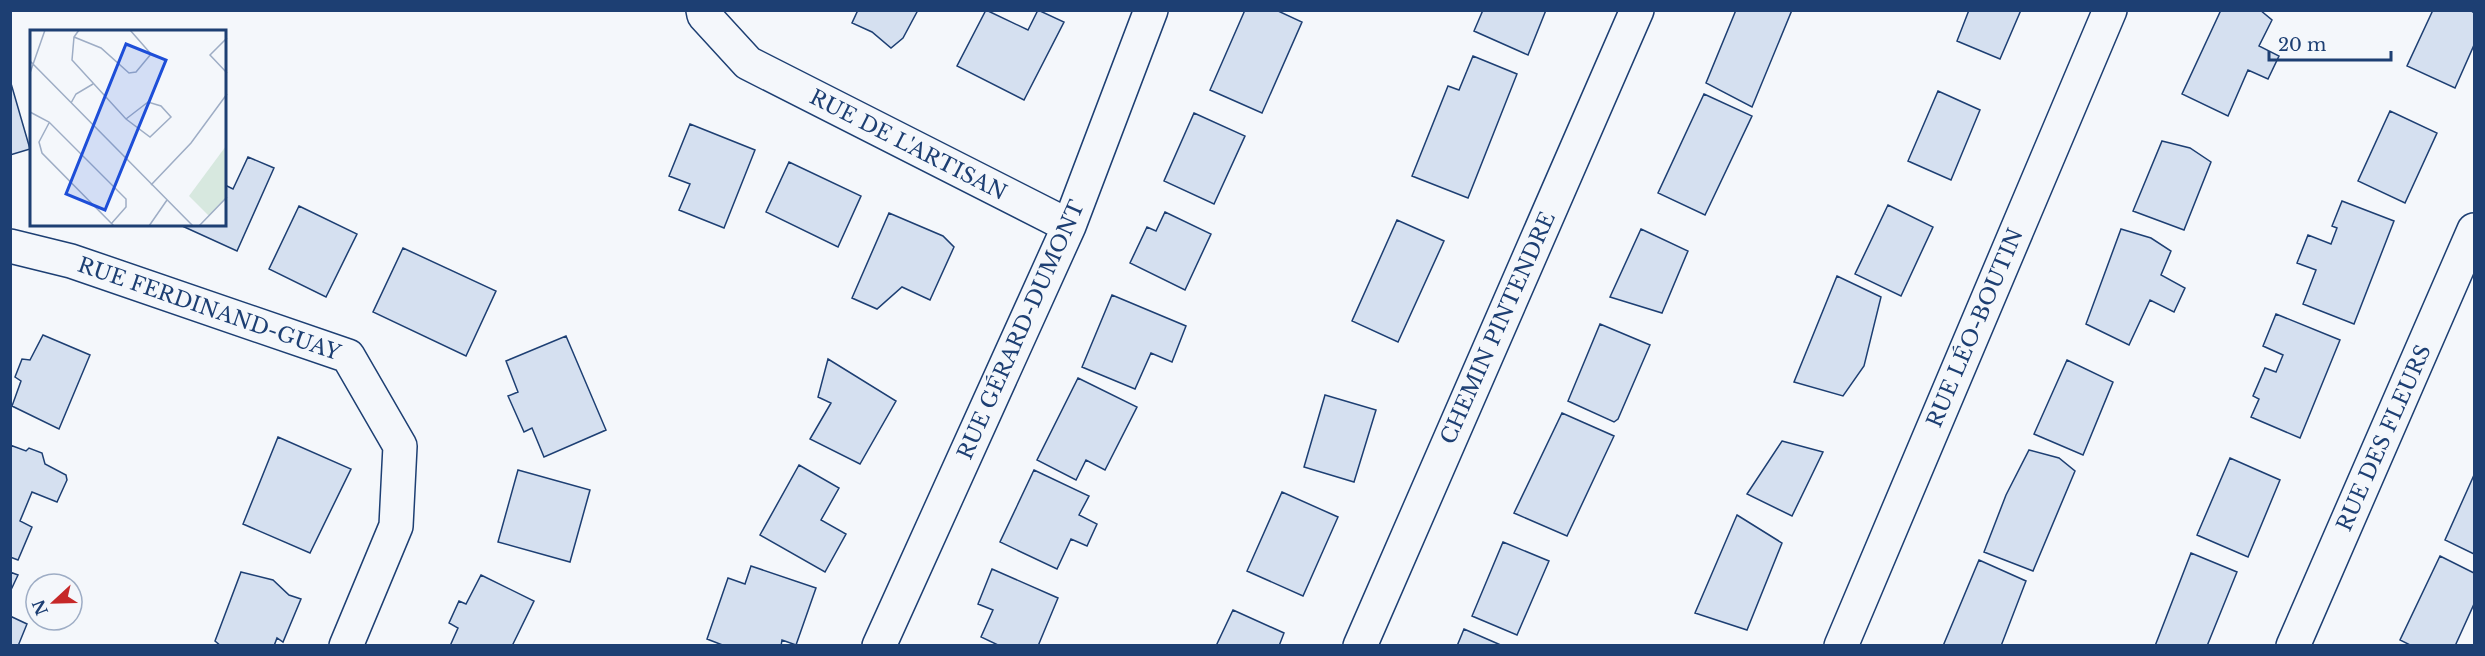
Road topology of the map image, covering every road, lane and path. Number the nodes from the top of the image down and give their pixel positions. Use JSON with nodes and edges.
{"nodes":[{"id":1,"x":703,"y":10,"type":"edge"},
{"id":2,"x":1151,"y":10,"type":"edge"},
{"id":3,"x":1637,"y":10,"type":"edge"},
{"id":4,"x":2110,"y":10,"type":"edge"},
{"id":5,"x":1069,"y":226,"type":"junction"},
{"id":6,"x":2475,"y":230,"type":"edge"},
{"id":7,"x":10,"y":246,"type":"edge"},
{"id":8,"x":346,"y":645,"type":"edge"},
{"id":9,"x":879,"y":645,"type":"edge"},
{"id":10,"x":1360,"y":645,"type":"edge"},
{"id":11,"x":1840,"y":645,"type":"edge"},
{"id":12,"x":2293,"y":645,"type":"edge"}],
"edges":[{"from":1,"to":5,"type":"street","name":"RUE DE L'ARTISAN"},
{"from":2,"to":5,"type":"street","name":"RUE GÉRARD-DUMONT"},
{"from":3,"to":10,"type":"street","name":"CHEMIN PINTENDRE"},
{"from":4,"to":11,"type":"street","name":"RUE LÉO-BOUTIN"},
{"from":5,"to":9,"type":"street","name":"RUE GÉRARD-DUMONT"},
{"from":6,"to":12,"type":"street","name":"RUE DES FLEURS"},
{"from":7,"to":8,"type":"street","name":"RUE FERDINAND-GUAY"}]}
